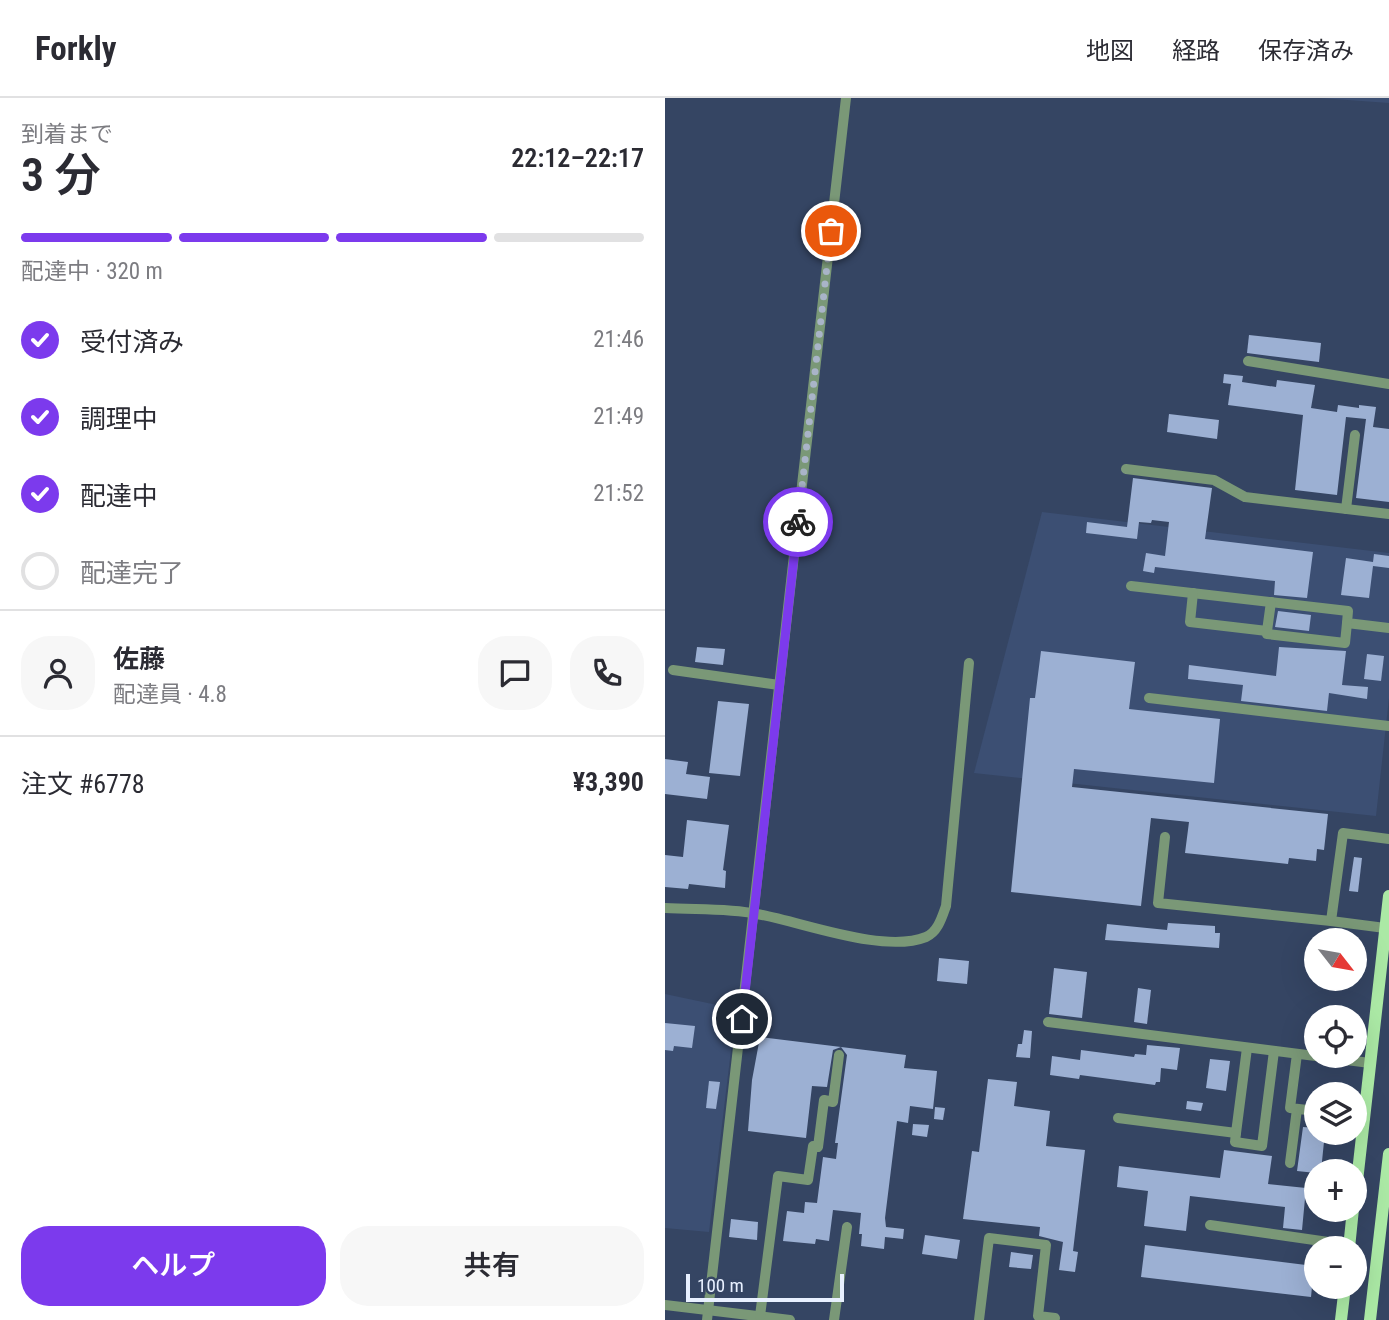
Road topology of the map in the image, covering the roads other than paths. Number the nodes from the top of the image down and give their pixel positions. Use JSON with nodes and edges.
{"nodes":[{"id":1,"x":846,"y":98,"type":"edge"},
{"id":2,"x":1248,"y":361,"type":"dead end"},
{"id":3,"x":1389,"y":384,"type":"edge"},
{"id":4,"x":1355,"y":435,"type":"dead end"},
{"id":5,"x":1126,"y":469,"type":"dead end"},
{"id":6,"x":1346,"y":509,"type":"junction"},
{"id":7,"x":1389,"y":514,"type":"edge"},
{"id":8,"x":1131,"y":586,"type":"dead end"},
{"id":9,"x":1193,"y":593,"type":"junction"},
{"id":10,"x":1271,"y":602,"type":"junction"},
{"id":11,"x":1347,"y":623,"type":"junction"},
{"id":12,"x":1389,"y":628,"type":"edge"},
{"id":13,"x":1267,"y":631,"type":"junction"},
{"id":14,"x":969,"y":663,"type":"dead end"},
{"id":15,"x":673,"y":670,"type":"dead end"},
{"id":16,"x":779,"y":685,"type":"junction"},
{"id":17,"x":1149,"y":698,"type":"dead end"},
{"id":18,"x":1389,"y":726,"type":"edge"},
{"id":19,"x":1165,"y":836,"type":"dead end"},
{"id":20,"x":1389,"y":839,"type":"edge"},
{"id":21,"x":1389,"y":896,"type":"edge"},
{"id":22,"x":665,"y":908,"type":"edge"},
{"id":23,"x":754,"y":913,"type":"junction"},
{"id":24,"x":1331,"y":920,"type":"junction"},
{"id":25,"x":1385,"y":928,"type":"junction"},
{"id":26,"x":1385,"y":965,"type":"edge"},
{"id":27,"x":1048,"y":1022,"type":"dead end"},
{"id":28,"x":1247,"y":1048,"type":"junction"},
{"id":29,"x":1274,"y":1051,"type":"junction"},
{"id":30,"x":1297,"y":1054,"type":"junction"},
{"id":31,"x":839,"y":1055,"type":"dead end"},
{"id":32,"x":1370,"y":1063,"type":"junction"},
{"id":33,"x":1297,"y":1109,"type":"junction"},
{"id":34,"x":1304,"y":1110,"type":"edge"},
{"id":35,"x":1118,"y":1118,"type":"dead end"},
{"id":36,"x":1236,"y":1133,"type":"junction"},
{"id":37,"x":1389,"y":1154,"type":"edge"},
{"id":38,"x":1359,"y":1159,"type":"edge"},
{"id":39,"x":1290,"y":1163,"type":"dead end"},
{"id":40,"x":1385,"y":1224,"type":"edge"},
{"id":41,"x":1210,"y":1225,"type":"dead end"},
{"id":42,"x":847,"y":1227,"type":"dead end"},
{"id":43,"x":1304,"y":1240,"type":"edge"},
{"id":44,"x":1343,"y":1299,"type":"edge"},
{"id":45,"x":665,"y":1305,"type":"edge"},
{"id":46,"x":708,"y":1315,"type":"edge"},
{"id":47,"x":760,"y":1317,"type":"junction"},
{"id":48,"x":790,"y":1320,"type":"edge"},
{"id":49,"x":834,"y":1320,"type":"edge"},
{"id":50,"x":979,"y":1320,"type":"edge"},
{"id":51,"x":1054,"y":1320,"type":"edge"},
{"id":52,"x":1341,"y":1320,"type":"edge"},
{"id":53,"x":1370,"y":1320,"type":"edge"}],
"edges":[{"from":1,"to":16,"type":"street"},
{"from":2,"to":3,"type":"street"},
{"from":4,"to":6,"type":"street"},
{"from":5,"to":6,"type":"street"},
{"from":6,"to":7,"type":"street"},
{"from":8,"to":9,"type":"street"},
{"from":9,"to":10,"type":"street"},
{"from":9,"to":13,"type":"street"},
{"from":10,"to":11,"type":"street"},
{"from":10,"to":13,"type":"street"},
{"from":11,"to":12,"type":"street"},
{"from":11,"to":13,"type":"street"},
{"from":14,"to":23,"type":"street"},
{"from":15,"to":16,"type":"street"},
{"from":16,"to":23,"type":"street"},
{"from":17,"to":18,"type":"street"},
{"from":19,"to":24,"type":"street"},
{"from":20,"to":24,"type":"street"},
{"from":21,"to":25,"type":"main road"},
{"from":22,"to":23,"type":"street"},
{"from":23,"to":46,"type":"street"},
{"from":24,"to":25,"type":"street"},
{"from":25,"to":26,"type":"main road"},
{"from":26,"to":32,"type":"main road"},
{"from":27,"to":28,"type":"street"},
{"from":28,"to":29,"type":"street"},
{"from":28,"to":36,"type":"street"},
{"from":29,"to":30,"type":"street"},
{"from":29,"to":36,"type":"street"},
{"from":30,"to":32,"type":"street"},
{"from":30,"to":33,"type":"street"},
{"from":31,"to":47,"type":"street"},
{"from":32,"to":38,"type":"main road"},
{"from":33,"to":34,"type":"street"},
{"from":33,"to":39,"type":"street"},
{"from":35,"to":36,"type":"street"},
{"from":37,"to":40,"type":"main road"},
{"from":40,"to":53,"type":"main road"},
{"from":41,"to":43,"type":"street"},
{"from":42,"to":49,"type":"street"},
{"from":44,"to":52,"type":"main road"},
{"from":45,"to":46,"type":"street"},
{"from":46,"to":47,"type":"street"},
{"from":47,"to":48,"type":"street"},
{"from":50,"to":51,"type":"street"}]}
